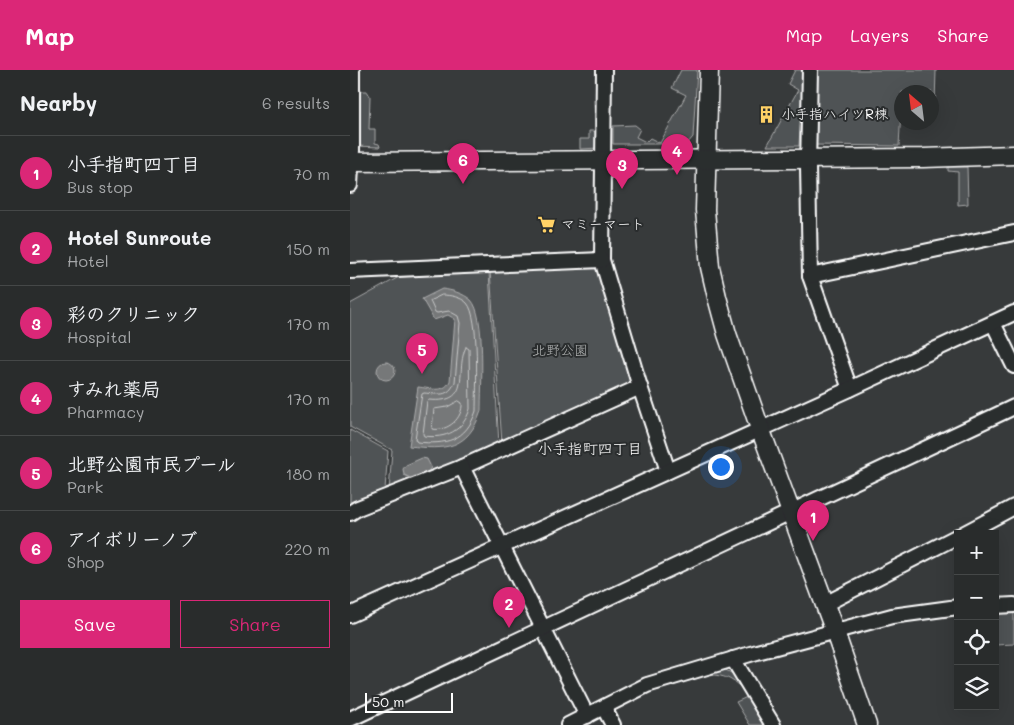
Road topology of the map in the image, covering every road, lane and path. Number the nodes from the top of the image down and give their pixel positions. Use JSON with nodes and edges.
{"nodes":[{"id":1,"x":352,"y":70,"type":"edge"},
{"id":2,"x":604,"y":70,"type":"edge"},
{"id":3,"x":709,"y":70,"type":"edge"},
{"id":4,"x":810,"y":70,"type":"edge"},
{"id":5,"x":1014,"y":155,"type":"edge"},
{"id":6,"x":809,"y":158,"type":"junction"},
{"id":7,"x":706,"y":159,"type":"junction"},
{"id":8,"x":602,"y":160,"type":"junction"},
{"id":9,"x":351,"y":162,"type":"edge"},
{"id":10,"x":350,"y":185,"type":"edge"},
{"id":11,"x":1014,"y":233,"type":"edge"},
{"id":12,"x":602,"y":260,"type":"junction"},
{"id":13,"x":350,"y":271,"type":"edge"},
{"id":14,"x":810,"y":276,"type":"junction"},
{"id":15,"x":1014,"y":313,"type":"edge"},
{"id":16,"x":993,"y":323,"type":"junction"},
{"id":17,"x":1014,"y":366,"type":"edge"},
{"id":18,"x":640,"y":386,"type":"junction"},
{"id":19,"x":850,"y":389,"type":"junction"},
{"id":20,"x":1014,"y":407,"type":"edge"},
{"id":21,"x":760,"y":429,"type":"junction"},
{"id":22,"x":462,"y":467,"type":"junction"},
{"id":23,"x":668,"y":471,"type":"junction"},
{"id":24,"x":1014,"y":507,"type":"edge"},
{"id":25,"x":791,"y":512,"type":"junction"},
{"id":26,"x":350,"y":513,"type":"edge"},
{"id":27,"x":971,"y":530,"type":"edge"},
{"id":28,"x":954,"y":538,"type":"edge"},
{"id":29,"x":502,"y":546,"type":"junction"},
{"id":30,"x":825,"y":604,"type":"junction"},
{"id":31,"x":1014,"y":605,"type":"edge"},
{"id":32,"x":999,"y":606,"type":"edge"},
{"id":33,"x":954,"y":608,"type":"edge"},
{"id":34,"x":350,"y":615,"type":"edge"},
{"id":35,"x":543,"y":628,"type":"junction"},
{"id":36,"x":835,"y":632,"type":"junction"},
{"id":37,"x":733,"y":659,"type":"junction"},
{"id":38,"x":604,"y":708,"type":"junction"},
{"id":39,"x":587,"y":716,"type":"junction"},
{"id":40,"x":350,"y":719,"type":"edge"},
{"id":41,"x":568,"y":725,"type":"edge"},
{"id":42,"x":613,"y":725,"type":"edge"},
{"id":43,"x":773,"y":725,"type":"edge"},
{"id":44,"x":867,"y":725,"type":"edge"}],
"edges":[{"from":1,"to":9,"type":"street"},
{"from":2,"to":8,"type":"street"},
{"from":3,"to":7,"type":"street"},
{"from":4,"to":6,"type":"street"},
{"from":5,"to":6,"type":"street"},
{"from":6,"to":7,"type":"street"},
{"from":6,"to":14,"type":"street"},
{"from":7,"to":8,"type":"street"},
{"from":7,"to":21,"type":"street"},
{"from":8,"to":9,"type":"street"},
{"from":8,"to":12,"type":"street"},
{"from":9,"to":10,"type":"street"},
{"from":11,"to":14,"type":"street"},
{"from":12,"to":13,"type":"street"},
{"from":12,"to":18,"type":"street"},
{"from":14,"to":19,"type":"street"},
{"from":15,"to":16,"type":"street"},
{"from":16,"to":17,"type":"street"},
{"from":16,"to":19,"type":"street"},
{"from":18,"to":22,"type":"street"},
{"from":18,"to":23,"type":"street"},
{"from":19,"to":21,"type":"street"},
{"from":20,"to":25,"type":"street"},
{"from":21,"to":23,"type":"street"},
{"from":21,"to":25,"type":"street"},
{"from":22,"to":26,"type":"street"},
{"from":22,"to":29,"type":"street"},
{"from":23,"to":29,"type":"street"},
{"from":24,"to":27,"type":"street"},
{"from":25,"to":30,"type":"street"},
{"from":25,"to":35,"type":"street"},
{"from":28,"to":30,"type":"street"},
{"from":29,"to":34,"type":"street"},
{"from":29,"to":35,"type":"street"},
{"from":30,"to":36,"type":"street"},
{"from":31,"to":32,"type":"street"},
{"from":33,"to":36,"type":"street"},
{"from":35,"to":39,"type":"street"},
{"from":35,"to":40,"type":"street"},
{"from":36,"to":37,"type":"street"},
{"from":36,"to":44,"type":"street"},
{"from":37,"to":38,"type":"street"},
{"from":37,"to":43,"type":"street"},
{"from":38,"to":39,"type":"street"},
{"from":38,"to":42,"type":"street"},
{"from":39,"to":41,"type":"street"}]}
